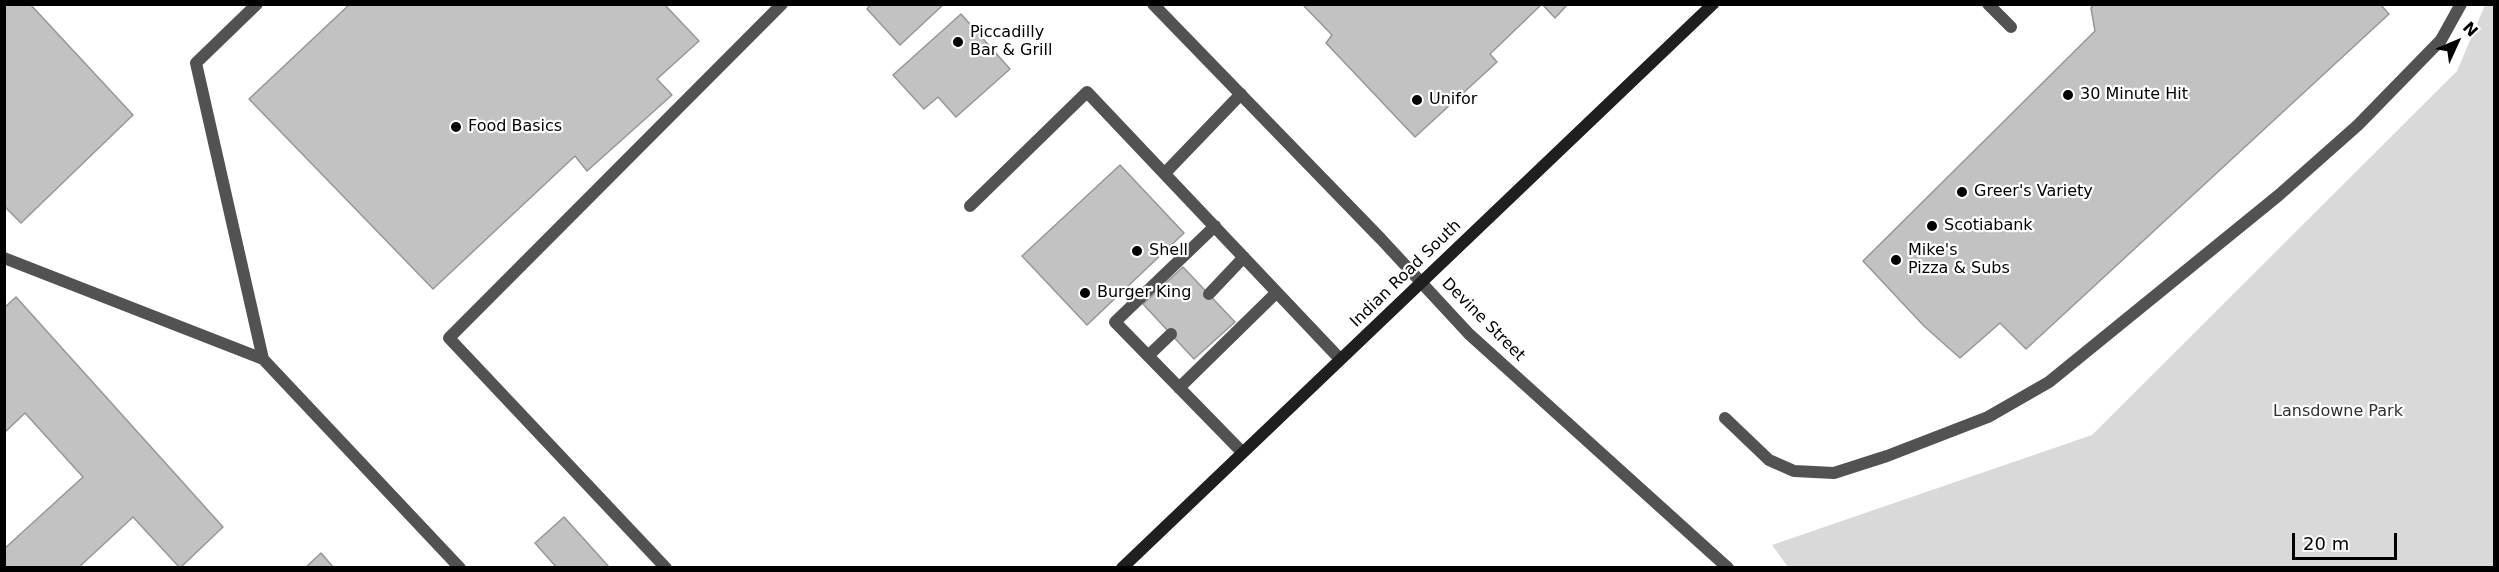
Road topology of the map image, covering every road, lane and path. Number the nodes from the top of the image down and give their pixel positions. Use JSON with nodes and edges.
{"nodes":[{"id":1,"x":257,"y":4,"type":"edge"},
{"id":2,"x":782,"y":4,"type":"edge"},
{"id":3,"x":1153,"y":4,"type":"edge"},
{"id":4,"x":1713,"y":4,"type":"edge"},
{"id":5,"x":1988,"y":4,"type":"edge"},
{"id":6,"x":2461,"y":4,"type":"edge"},
{"id":7,"x":2011,"y":27,"type":"dead end"},
{"id":8,"x":1240,"y":94,"type":"junction"},
{"id":9,"x":1165,"y":173,"type":"junction"},
{"id":10,"x":970,"y":206,"type":"dead end"},
{"id":11,"x":1215,"y":226,"type":"junction"},
{"id":12,"x":1244,"y":257,"type":"junction"},
{"id":13,"x":4,"y":258,"type":"edge"},
{"id":14,"x":1421,"y":282,"type":"junction"},
{"id":15,"x":1276,"y":293,"type":"junction"},
{"id":16,"x":1209,"y":294,"type":"dead end"},
{"id":17,"x":1171,"y":334,"type":"dead end"},
{"id":18,"x":1148,"y":356,"type":"junction"},
{"id":19,"x":263,"y":359,"type":"junction"},
{"id":20,"x":1340,"y":359,"type":"junction"},
{"id":21,"x":1179,"y":388,"type":"junction"},
{"id":22,"x":1725,"y":418,"type":"dead end"},
{"id":23,"x":1242,"y":453,"type":"junction"},
{"id":24,"x":460,"y":567,"type":"edge"},
{"id":25,"x":666,"y":567,"type":"edge"},
{"id":26,"x":1122,"y":567,"type":"edge"},
{"id":27,"x":1728,"y":567,"type":"edge"}],
"edges":[{"from":1,"to":19,"type":"street"},
{"from":2,"to":25,"type":"street"},
{"from":3,"to":8,"type":"street","name":"Devine Street"},
{"from":4,"to":14,"type":"main road","name":"Indian Road South"},
{"from":5,"to":7,"type":"street"},
{"from":6,"to":22,"type":"street"},
{"from":8,"to":9,"type":"street"},
{"from":8,"to":14,"type":"street","name":"Devine Street"},
{"from":9,"to":10,"type":"street"},
{"from":9,"to":11,"type":"street"},
{"from":11,"to":12,"type":"street"},
{"from":11,"to":18,"type":"street"},
{"from":12,"to":15,"type":"street"},
{"from":12,"to":16,"type":"street"},
{"from":13,"to":19,"type":"street"},
{"from":14,"to":20,"type":"main road","name":"Indian Road South"},
{"from":14,"to":27,"type":"street","name":"Devine Street"},
{"from":15,"to":20,"type":"street"},
{"from":15,"to":21,"type":"street"},
{"from":17,"to":18,"type":"street"},
{"from":18,"to":21,"type":"street"},
{"from":19,"to":24,"type":"street"},
{"from":20,"to":23,"type":"main road","name":"Indian Road South"},
{"from":21,"to":23,"type":"street"},
{"from":23,"to":26,"type":"main road","name":"Indian Road South"}]}
